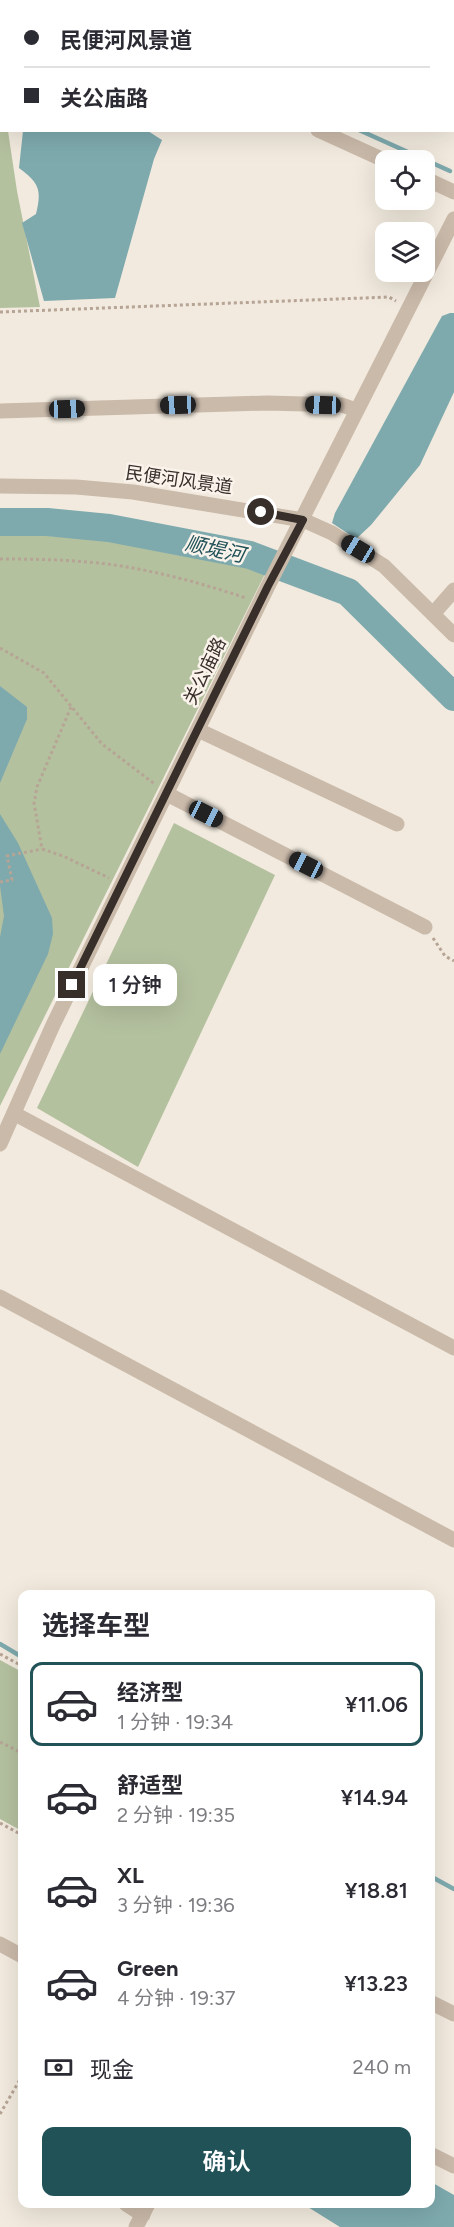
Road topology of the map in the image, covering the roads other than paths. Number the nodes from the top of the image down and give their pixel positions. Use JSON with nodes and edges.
{"nodes":[{"id":1,"x":322,"y":132,"type":"edge"},
{"id":2,"x":375,"y":156,"type":"edge"},
{"id":3,"x":435,"y":183,"type":"edge"},
{"id":4,"x":454,"y":192,"type":"edge"},
{"id":5,"x":454,"y":219,"type":"edge"},
{"id":6,"x":0,"y":411,"type":"edge"},
{"id":7,"x":356,"y":411,"type":"junction"},
{"id":8,"x":0,"y":486,"type":"edge"},
{"id":9,"x":300,"y":526,"type":"junction"},
{"id":10,"x":454,"y":590,"type":"edge"},
{"id":11,"x":433,"y":615,"type":"junction"},
{"id":12,"x":454,"y":635,"type":"edge"},
{"id":13,"x":198,"y":730,"type":"junction"},
{"id":14,"x":167,"y":794,"type":"junction"},
{"id":15,"x":398,"y":824,"type":"dead end"},
{"id":16,"x":425,"y":927,"type":"road end"},
{"id":17,"x":15,"y":1114,"type":"junction"},
{"id":18,"x":0,"y":1144,"type":"edge"},
{"id":19,"x":0,"y":1297,"type":"edge"},
{"id":20,"x":454,"y":1348,"type":"edge"},
{"id":21,"x":454,"y":1540,"type":"edge"},
{"id":22,"x":0,"y":1944,"type":"edge"},
{"id":23,"x":18,"y":1954,"type":"edge"},
{"id":24,"x":435,"y":2004,"type":"edge"},
{"id":25,"x":454,"y":2014,"type":"edge"},
{"id":26,"x":435,"y":2156,"type":"edge"},
{"id":27,"x":454,"y":2166,"type":"edge"},
{"id":28,"x":131,"y":2208,"type":"edge"},
{"id":29,"x":144,"y":2218,"type":"edge"}],
"edges":[{"from":1,"to":2,"type":"street"},
{"from":3,"to":4,"type":"street"},
{"from":5,"to":7,"type":"street","name":"关公庙路"},
{"from":6,"to":7,"type":"street"},
{"from":7,"to":9,"type":"street","name":"关公庙路"},
{"from":8,"to":9,"type":"street","name":"民便河风景道"},
{"from":9,"to":11,"type":"street","name":"民便河风景道"},
{"from":9,"to":13,"type":"street","name":"关公庙路"},
{"from":10,"to":11,"type":"street"},
{"from":11,"to":12,"type":"street","name":"民便河风景道"},
{"from":13,"to":14,"type":"street","name":"关公庙路"},
{"from":13,"to":15,"type":"street"},
{"from":14,"to":16,"type":"street"},
{"from":14,"to":17,"type":"street","name":"关公庙路"},
{"from":17,"to":18,"type":"street","name":"关公庙路"},
{"from":17,"to":20,"type":"street"},
{"from":19,"to":21,"type":"street"},
{"from":22,"to":23,"type":"street"},
{"from":24,"to":25,"type":"street"},
{"from":26,"to":27,"type":"street"},
{"from":28,"to":29,"type":"street"}]}
